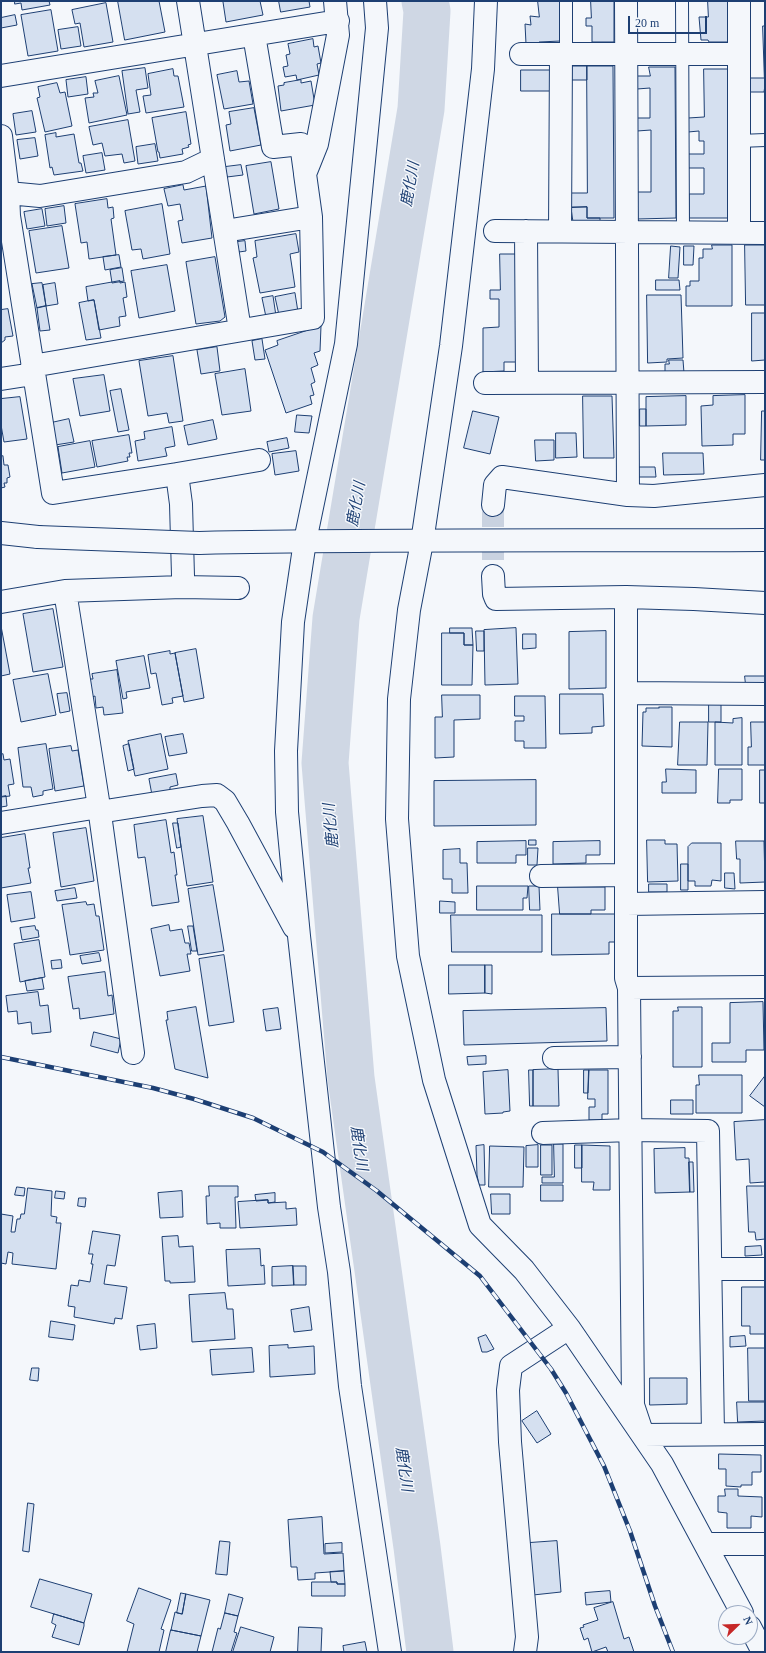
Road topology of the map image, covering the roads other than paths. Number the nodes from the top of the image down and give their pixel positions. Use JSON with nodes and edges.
{"nodes":[{"id":1,"x":188,"y":1,"type":"edge"},
{"id":2,"x":375,"y":1,"type":"edge"},
{"id":3,"x":486,"y":1,"type":"edge"},
{"id":4,"x":566,"y":1,"type":"edge"},
{"id":5,"x":626,"y":1,"type":"edge"},
{"id":6,"x":682,"y":1,"type":"edge"},
{"id":7,"x":739,"y":1,"type":"edge"},
{"id":8,"x":336,"y":11,"type":"edge"},
{"id":9,"x":254,"y":35,"type":"junction"},
{"id":10,"x":196,"y":45,"type":"junction"},
{"id":11,"x":522,"y":54,"type":"dead end"},
{"id":12,"x":564,"y":54,"type":"junction"},
{"id":13,"x":626,"y":54,"type":"junction"},
{"id":14,"x":681,"y":54,"type":"junction"},
{"id":15,"x":739,"y":54,"type":"junction"},
{"id":16,"x":1,"y":76,"type":"edge"},
{"id":17,"x":1,"y":136,"type":"edge"},
{"id":18,"x":739,"y":140,"type":"junction"},
{"id":19,"x":765,"y":140,"type":"edge"},
{"id":20,"x":213,"y":159,"type":"junction"},
{"id":21,"x":305,"y":174,"type":"junction"},
{"id":22,"x":8,"y":193,"type":"junction"},
{"id":23,"x":311,"y":217,"type":"junction"},
{"id":24,"x":237,"y":229,"type":"dead end"},
{"id":25,"x":495,"y":231,"type":"dead end"},
{"id":26,"x":526,"y":231,"type":"junction"},
{"id":27,"x":560,"y":232,"type":"junction"},
{"id":28,"x":627,"y":232,"type":"junction"},
{"id":29,"x":683,"y":232,"type":"junction"},
{"id":30,"x":739,"y":232,"type":"junction"},
{"id":31,"x":765,"y":233,"type":"edge"},
{"id":32,"x":240,"y":330,"type":"junction"},
{"id":33,"x":33,"y":370,"type":"junction"},
{"id":34,"x":1,"y":379,"type":"edge"},
{"id":35,"x":765,"y":382,"type":"edge"},
{"id":36,"x":484,"y":383,"type":"dead end"},
{"id":37,"x":527,"y":383,"type":"junction"},
{"id":38,"x":627,"y":384,"type":"junction"},
{"id":39,"x":259,"y":460,"type":"dead end"},
{"id":40,"x":177,"y":474,"type":"junction"},
{"id":41,"x":765,"y":485,"type":"edge"},
{"id":42,"x":628,"y":496,"type":"junction"},
{"id":43,"x":492,"y":505,"type":"tunnel mouth"},
{"id":44,"x":1,"y":533,"type":"edge"},
{"id":45,"x":765,"y":540,"type":"edge"},
{"id":46,"x":310,"y":541,"type":"junction"},
{"id":47,"x":416,"y":542,"type":"junction"},
{"id":48,"x":493,"y":576,"type":"tunnel mouth"},
{"id":49,"x":182,"y":587,"type":"junction"},
{"id":50,"x":238,"y":588,"type":"dead end"},
{"id":51,"x":65,"y":592,"type":"junction"},
{"id":52,"x":626,"y":597,"type":"junction"},
{"id":53,"x":1,"y":602,"type":"edge"},
{"id":54,"x":765,"y":603,"type":"edge"},
{"id":55,"x":626,"y":693,"type":"junction"},
{"id":56,"x":765,"y":694,"type":"edge"},
{"id":57,"x":99,"y":809,"type":"junction"},
{"id":58,"x":1,"y":823,"type":"edge"},
{"id":59,"x":626,"y":875,"type":"junction"},
{"id":60,"x":541,"y":876,"type":"dead end"},
{"id":61,"x":765,"y":902,"type":"edge"},
{"id":62,"x":626,"y":904,"type":"junction"},
{"id":63,"x":299,"y":936,"type":"junction"},
{"id":64,"x":765,"y":987,"type":"edge"},
{"id":65,"x":629,"y":988,"type":"junction"},
{"id":66,"x":133,"y":1053,"type":"dead end"},
{"id":67,"x":630,"y":1057,"type":"junction"},
{"id":68,"x":554,"y":1058,"type":"dead end"},
{"id":69,"x":630,"y":1130,"type":"junction"},
{"id":70,"x":544,"y":1133,"type":"dead end"},
{"id":71,"x":710,"y":1269,"type":"junction"},
{"id":72,"x":765,"y":1269,"type":"edge"},
{"id":73,"x":569,"y":1328,"type":"junction"},
{"id":74,"x":713,"y":1434,"type":"junction"},
{"id":75,"x":765,"y":1434,"type":"edge"},
{"id":76,"x":642,"y":1435,"type":"junction"},
{"id":77,"x":705,"y":1544,"type":"junction"},
{"id":78,"x":765,"y":1544,"type":"edge"},
{"id":79,"x":738,"y":1605,"type":"edge"},
{"id":80,"x":758,"y":1643,"type":"edge"},
{"id":81,"x":765,"y":1650,"type":"edge"},
{"id":82,"x":390,"y":1652,"type":"edge"},
{"id":83,"x":525,"y":1652,"type":"edge"}],
"edges":[{"from":1,"to":10,"type":"street"},
{"from":2,"to":46,"type":"street"},
{"from":3,"to":47,"type":"street"},
{"from":4,"to":12,"type":"lane"},
{"from":5,"to":13,"type":"street"},
{"from":6,"to":14,"type":"lane"},
{"from":7,"to":15,"type":"street"},
{"from":8,"to":9,"type":"street"},
{"from":8,"to":21,"type":"street"},
{"from":9,"to":10,"type":"street"},
{"from":9,"to":21,"type":"street"},
{"from":10,"to":16,"type":"street"},
{"from":10,"to":20,"type":"street"},
{"from":11,"to":12,"type":"street"},
{"from":12,"to":13,"type":"street"},
{"from":12,"to":27,"type":"street"},
{"from":13,"to":14,"type":"street"},
{"from":13,"to":28,"type":"street"},
{"from":14,"to":15,"type":"street"},
{"from":14,"to":29,"type":"lane"},
{"from":15,"to":18,"type":"street"},
{"from":17,"to":22,"type":"street"},
{"from":18,"to":19,"type":"lane"},
{"from":18,"to":30,"type":"street"},
{"from":20,"to":22,"type":"street"},
{"from":20,"to":32,"type":"street"},
{"from":21,"to":23,"type":"street"},
{"from":22,"to":33,"type":"street"},
{"from":23,"to":24,"type":"street"},
{"from":23,"to":32,"type":"street"},
{"from":25,"to":26,"type":"street"},
{"from":26,"to":27,"type":"street"},
{"from":26,"to":37,"type":"street"},
{"from":27,"to":28,"type":"street"},
{"from":28,"to":29,"type":"street"},
{"from":28,"to":38,"type":"street"},
{"from":29,"to":30,"type":"street"},
{"from":30,"to":31,"type":"street"},
{"from":32,"to":33,"type":"street"},
{"from":33,"to":34,"type":"street"},
{"from":33,"to":40,"type":"street"},
{"from":35,"to":38,"type":"street"},
{"from":36,"to":37,"type":"street"},
{"from":37,"to":38,"type":"street"},
{"from":38,"to":42,"type":"street"},
{"from":39,"to":40,"type":"street"},
{"from":40,"to":49,"type":"street"},
{"from":41,"to":42,"type":"street"},
{"from":42,"to":43,"type":"street"},
{"from":44,"to":46,"type":"street","bridge":true},
{"from":45,"to":47,"type":"street"},
{"from":46,"to":47,"type":"street"},
{"from":46,"to":63,"type":"street"},
{"from":47,"to":73,"type":"street"},
{"from":48,"to":52,"type":"street"},
{"from":49,"to":50,"type":"street"},
{"from":49,"to":51,"type":"street"},
{"from":51,"to":53,"type":"street"},
{"from":51,"to":57,"type":"street"},
{"from":52,"to":54,"type":"street"},
{"from":52,"to":55,"type":"street"},
{"from":55,"to":56,"type":"street"},
{"from":55,"to":59,"type":"street"},
{"from":57,"to":58,"type":"street"},
{"from":57,"to":63,"type":"street"},
{"from":57,"to":66,"type":"street"},
{"from":59,"to":60,"type":"street"},
{"from":59,"to":62,"type":"street"},
{"from":61,"to":62,"type":"street"},
{"from":62,"to":65,"type":"street"},
{"from":63,"to":82,"type":"street"},
{"from":64,"to":65,"type":"street"},
{"from":65,"to":67,"type":"street"},
{"from":67,"to":68,"type":"street"},
{"from":67,"to":69,"type":"street"},
{"from":69,"to":70,"type":"street"},
{"from":69,"to":71,"type":"street"},
{"from":69,"to":76,"type":"street"},
{"from":71,"to":72,"type":"street"},
{"from":71,"to":74,"type":"street"},
{"from":73,"to":76,"type":"street"},
{"from":73,"to":83,"type":"street"},
{"from":74,"to":75,"type":"street"},
{"from":74,"to":76,"type":"street"},
{"from":76,"to":77,"type":"street"},
{"from":77,"to":78,"type":"street"},
{"from":77,"to":79,"type":"street"},
{"from":80,"to":81,"type":"street"}]}
